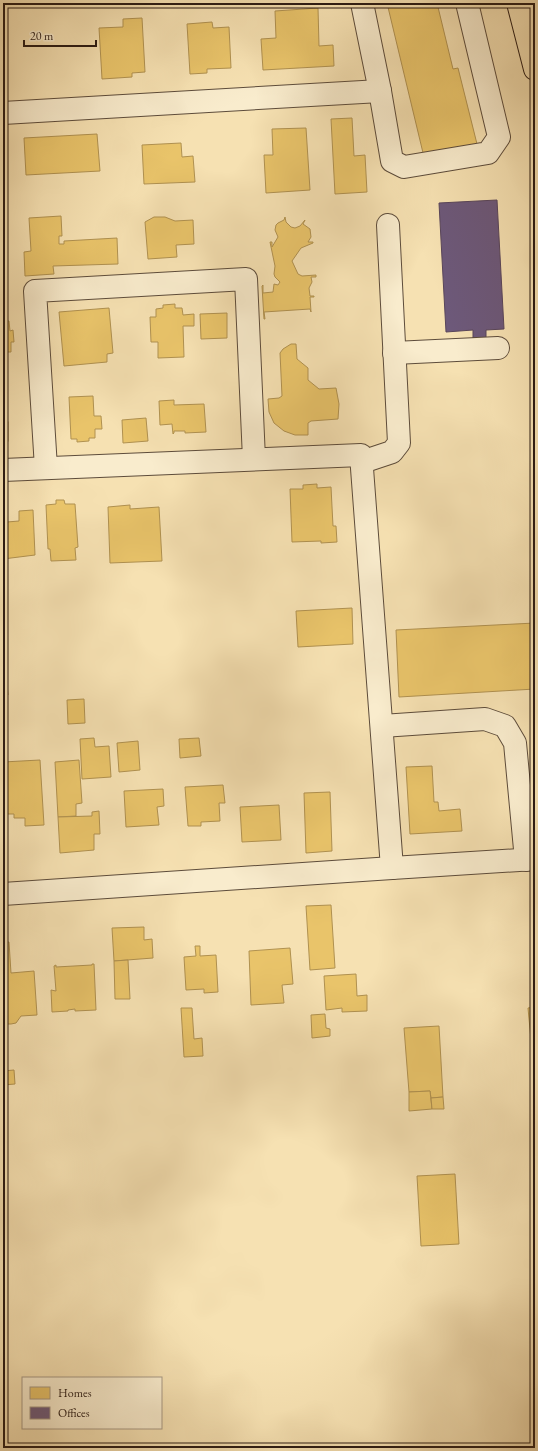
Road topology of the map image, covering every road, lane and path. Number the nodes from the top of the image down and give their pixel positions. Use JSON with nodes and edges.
{"nodes":[{"id":1,"x":362,"y":3,"type":"edge"},
{"id":2,"x":467,"y":3,"type":"edge"},
{"id":3,"x":518,"y":3,"type":"edge"},
{"id":4,"x":535,"y":69,"type":"edge"},
{"id":5,"x":380,"y":91,"type":"junction"},
{"id":6,"x":3,"y":113,"type":"edge"},
{"id":7,"x":388,"y":225,"type":"dead end"},
{"id":8,"x":498,"y":348,"type":"dead end"},
{"id":9,"x":394,"y":353,"type":"junction"},
{"id":10,"x":254,"y":459,"type":"junction"},
{"id":11,"x":362,"y":462,"type":"junction"},
{"id":12,"x":46,"y":468,"type":"junction"},
{"id":13,"x":3,"y":470,"type":"edge"},
{"id":14,"x":382,"y":726,"type":"junction"},
{"id":15,"x":531,"y":860,"type":"edge"},
{"id":16,"x":392,"y":868,"type":"junction"},
{"id":17,"x":3,"y":894,"type":"edge"}],
"edges":[{"from":1,"to":5,"type":"street"},
{"from":2,"to":5,"type":"street"},
{"from":3,"to":4,"type":"main road"},
{"from":5,"to":6,"type":"street"},
{"from":7,"to":9,"type":"street"},
{"from":8,"to":9,"type":"street"},
{"from":9,"to":11,"type":"street"},
{"from":10,"to":11,"type":"street"},
{"from":10,"to":12,"type":"street"},
{"from":10,"to":12,"type":"street"},
{"from":11,"to":14,"type":"street"},
{"from":12,"to":13,"type":"street"},
{"from":14,"to":15,"type":"street"},
{"from":14,"to":16,"type":"street"},
{"from":15,"to":16,"type":"street"},
{"from":16,"to":17,"type":"street"}]}
